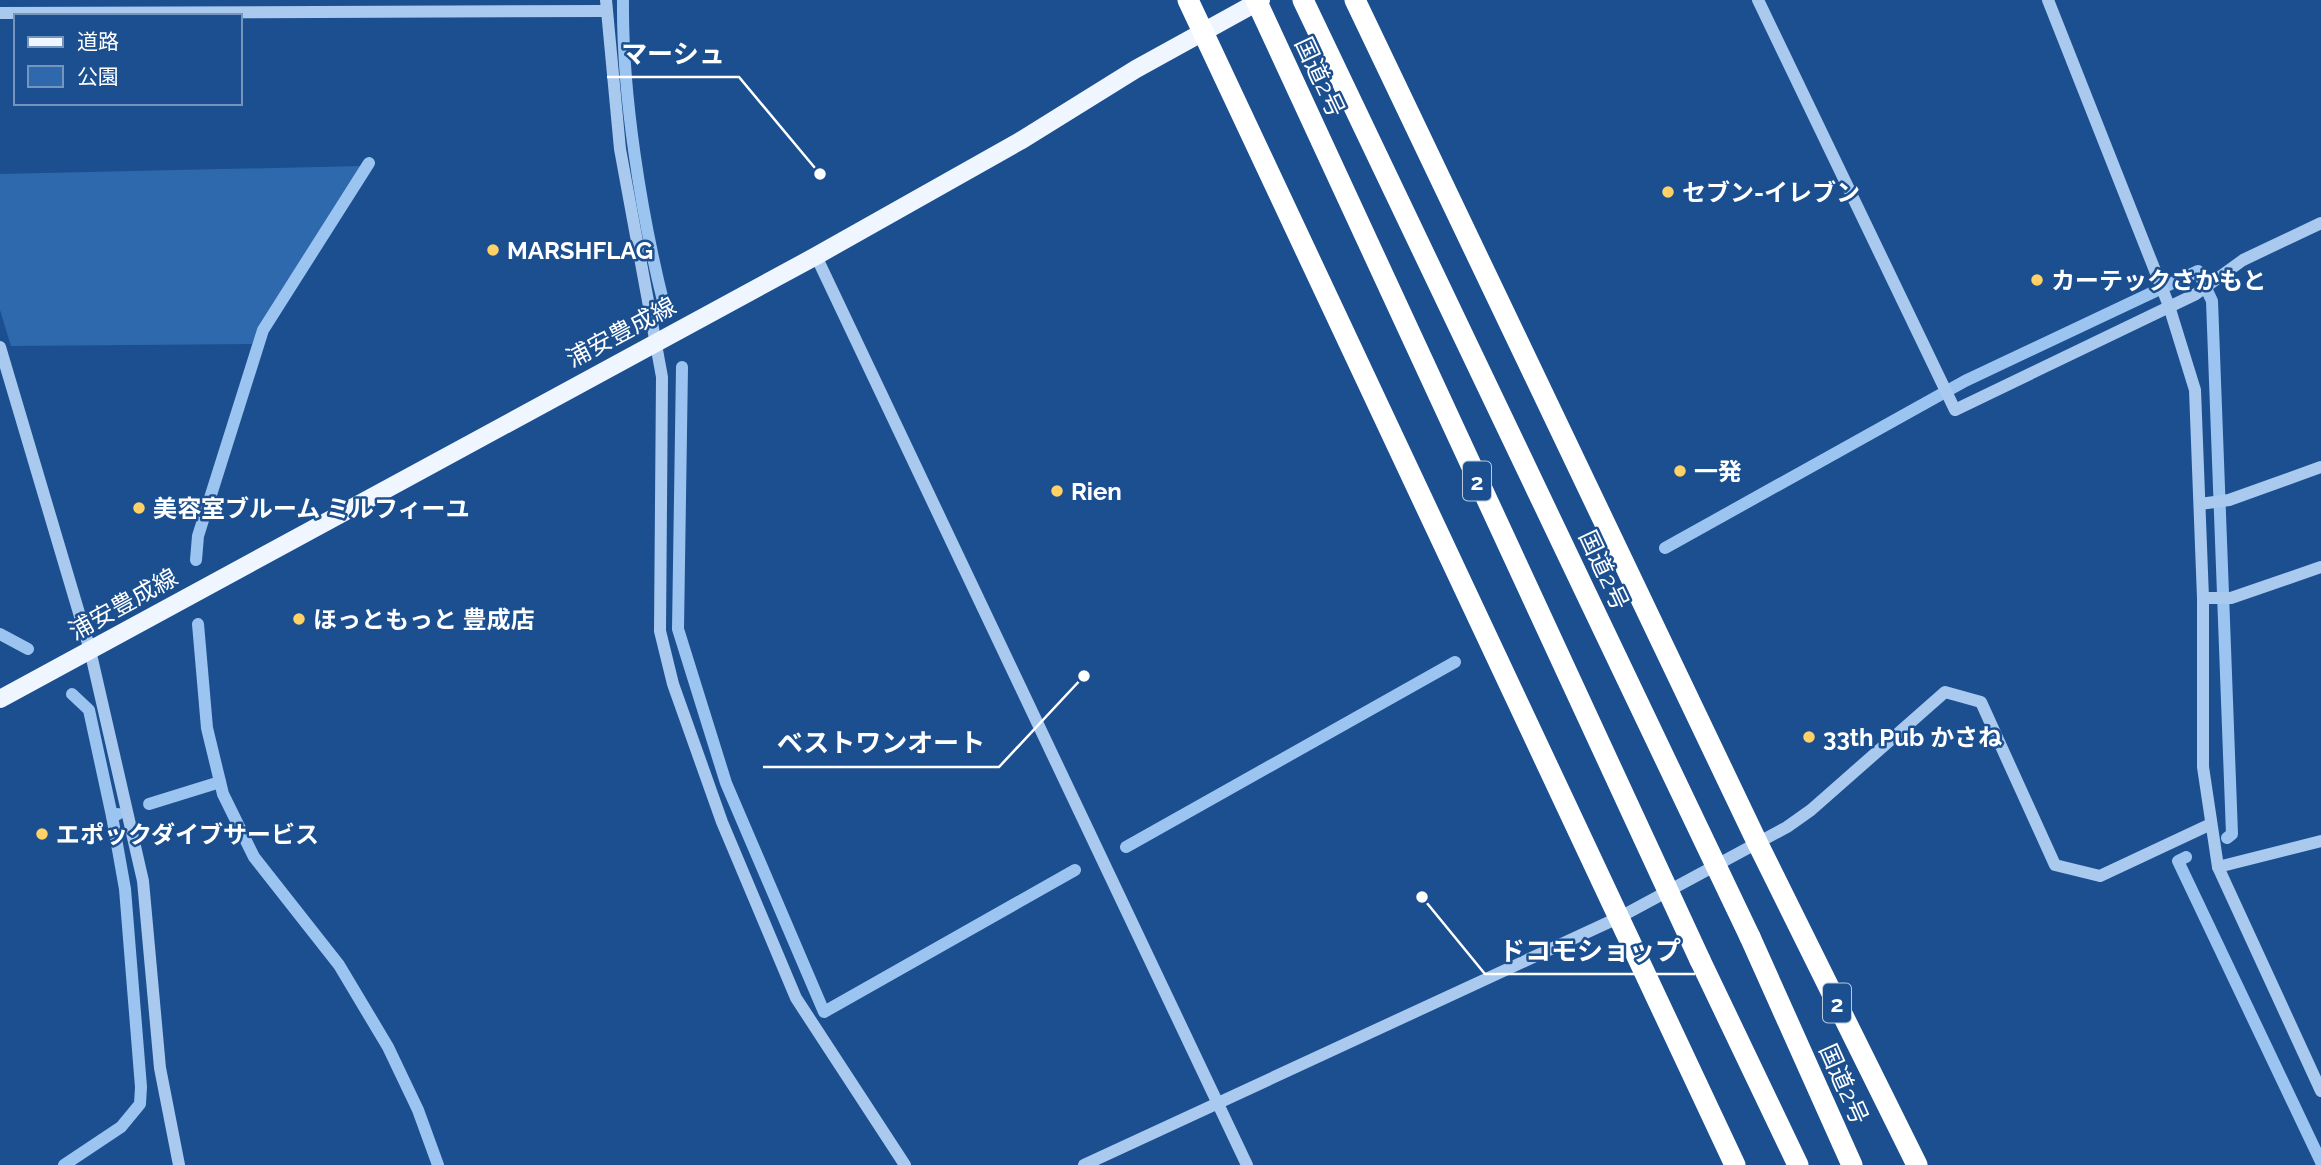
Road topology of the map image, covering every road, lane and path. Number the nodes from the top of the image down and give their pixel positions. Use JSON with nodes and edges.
{"nodes":[{"id":1,"x":1188,"y":0,"type":"edge"},
{"id":2,"x":1259,"y":0,"type":"edge"},
{"id":3,"x":1303,"y":0,"type":"edge"},
{"id":4,"x":1355,"y":0,"type":"edge"},
{"id":5,"x":1758,"y":0,"type":"edge"},
{"id":6,"x":2048,"y":0,"type":"edge"},
{"id":7,"x":605,"y":5,"type":"edge"},
{"id":8,"x":331,"y":6,"type":"edge"},
{"id":9,"x":0,"y":13,"type":"edge"},
{"id":10,"x":1203,"y":31,"type":"junction"},
{"id":11,"x":2321,"y":223,"type":"edge"},
{"id":12,"x":816,"y":256,"type":"junction"},
{"id":13,"x":2169,"y":306,"type":"junction"},
{"id":14,"x":657,"y":341,"type":"junction"},
{"id":15,"x":0,"y":347,"type":"edge"},
{"id":16,"x":2321,"y":467,"type":"edge"},
{"id":17,"x":2206,"y":503,"type":"junction"},
{"id":18,"x":2321,"y":567,"type":"edge"},
{"id":19,"x":2210,"y":598,"type":"junction"},
{"id":20,"x":90,"y":650,"type":"junction"},
{"id":21,"x":0,"y":699,"type":"edge"},
{"id":22,"x":2211,"y":824,"type":"junction"},
{"id":23,"x":2321,"y":841,"type":"edge"},
{"id":24,"x":1757,"y":842,"type":"junction"},
{"id":25,"x":2218,"y":867,"type":"junction"},
{"id":26,"x":1620,"y":917,"type":"junction"},
{"id":27,"x":2321,"y":1091,"type":"edge"},
{"id":28,"x":1217,"y":1102,"type":"junction"},
{"id":29,"x":179,"y":1165,"type":"edge"},
{"id":30,"x":905,"y":1165,"type":"edge"},
{"id":31,"x":1084,"y":1165,"type":"edge"},
{"id":32,"x":1247,"y":1165,"type":"edge"},
{"id":33,"x":1735,"y":1165,"type":"edge"},
{"id":34,"x":1798,"y":1165,"type":"edge"},
{"id":35,"x":1852,"y":1165,"type":"edge"},
{"id":36,"x":1917,"y":1165,"type":"edge"}],
"edges":[{"from":1,"to":10,"type":"highway"},
{"from":2,"to":10,"type":"main road","name":"浦安豊成線"},
{"from":2,"to":34,"type":"highway","name":"国道2号","number":"2","bridge":true},
{"from":3,"to":35,"type":"highway","name":"国道2号","number":"2","bridge":true},
{"from":4,"to":24,"type":"highway","number":"2"},
{"from":5,"to":13,"type":"street"},
{"from":6,"to":13,"type":"street"},
{"from":7,"to":8,"type":"street"},
{"from":7,"to":14,"type":"street"},
{"from":8,"to":9,"type":"street"},
{"from":10,"to":12,"type":"main road","name":"浦安豊成線"},
{"from":10,"to":26,"type":"highway"},
{"from":11,"to":13,"type":"street"},
{"from":12,"to":14,"type":"main road","name":"浦安豊成線"},
{"from":12,"to":28,"type":"street"},
{"from":13,"to":17,"type":"street"},
{"from":14,"to":20,"type":"main road","name":"浦安豊成線"},
{"from":14,"to":30,"type":"street"},
{"from":15,"to":20,"type":"street"},
{"from":16,"to":17,"type":"street"},
{"from":17,"to":19,"type":"street"},
{"from":18,"to":19,"type":"street"},
{"from":19,"to":22,"type":"street"},
{"from":20,"to":21,"type":"main road","name":"浦安豊成線"},
{"from":20,"to":29,"type":"street"},
{"from":22,"to":24,"type":"street"},
{"from":22,"to":25,"type":"street"},
{"from":23,"to":25,"type":"street"},
{"from":24,"to":26,"type":"street"},
{"from":24,"to":36,"type":"highway","number":"2"},
{"from":25,"to":27,"type":"street"},
{"from":26,"to":28,"type":"street"},
{"from":26,"to":33,"type":"highway"},
{"from":28,"to":31,"type":"street"},
{"from":28,"to":32,"type":"street"}]}
